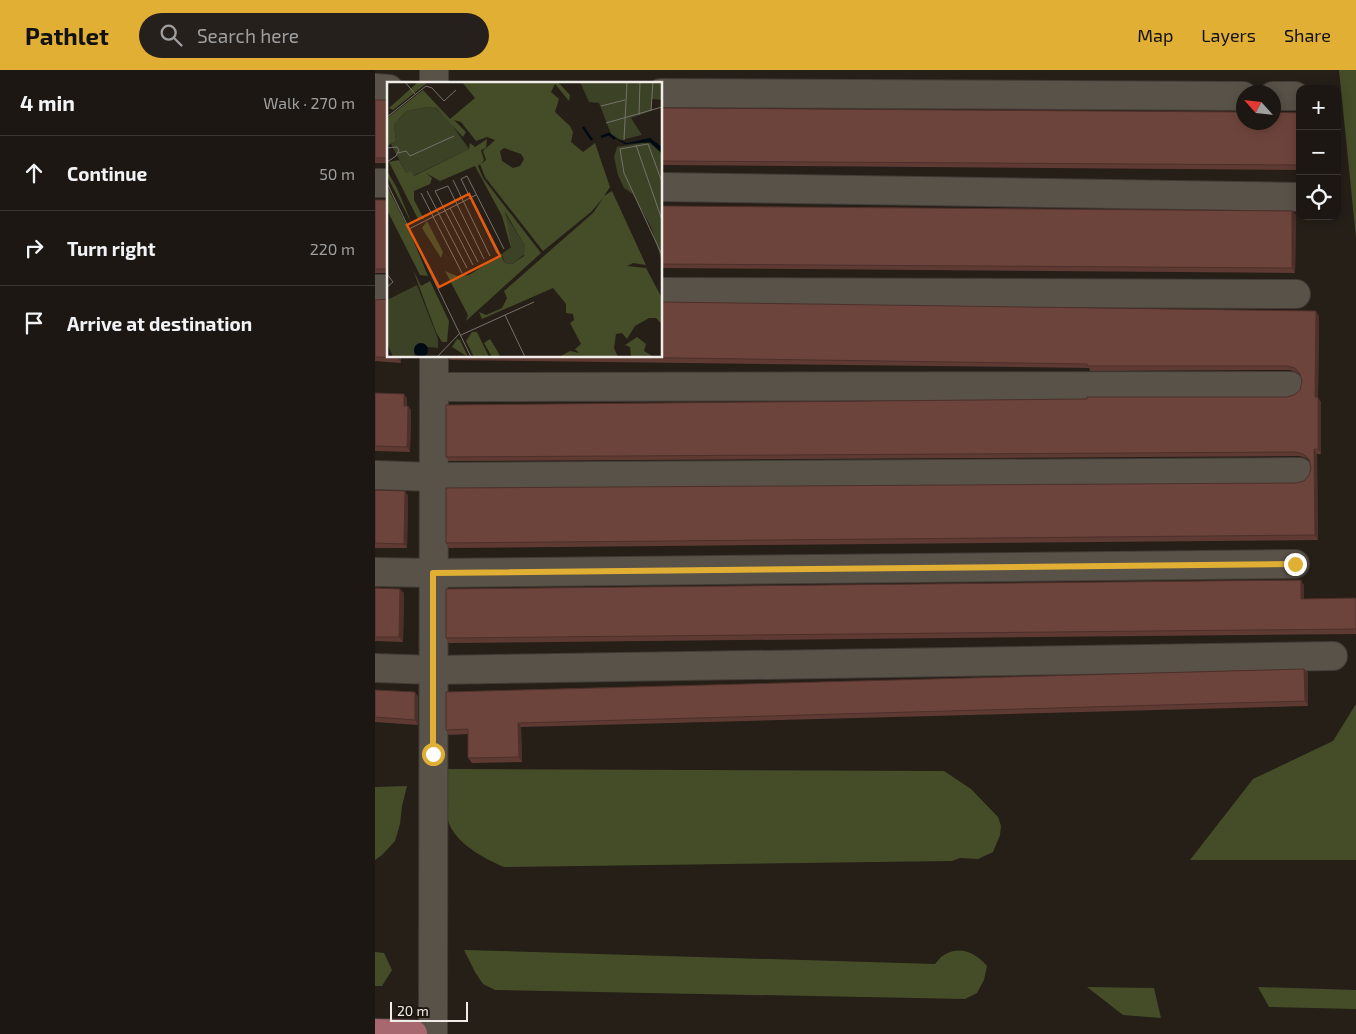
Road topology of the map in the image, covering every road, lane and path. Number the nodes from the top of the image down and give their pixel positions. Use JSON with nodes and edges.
{"nodes":[{"id":1,"x":663,"y":93,"type":"edge"},
{"id":2,"x":1236,"y":96,"type":"edge"},
{"id":3,"x":663,"y":187,"type":"edge"},
{"id":4,"x":1296,"y":198,"type":"edge"},
{"id":5,"x":663,"y":292,"type":"edge"},
{"id":6,"x":1296,"y":294,"type":"dead end"},
{"id":7,"x":434,"y":358,"type":"edge"},
{"id":8,"x":1290,"y":386,"type":"dead end"},
{"id":9,"x":434,"y":387,"type":"junction"},
{"id":10,"x":1299,"y":472,"type":"dead end"},
{"id":11,"x":375,"y":475,"type":"edge"},
{"id":12,"x":434,"y":477,"type":"junction"},
{"id":13,"x":1295,"y":564,"type":"dead end"},
{"id":14,"x":375,"y":572,"type":"edge"},
{"id":15,"x":433,"y":573,"type":"junction"},
{"id":16,"x":1333,"y":656,"type":"dead end"},
{"id":17,"x":375,"y":668,"type":"edge"},
{"id":18,"x":434,"y":670,"type":"junction"},
{"id":19,"x":375,"y":1033,"type":"edge"},
{"id":20,"x":413,"y":1034,"type":"edge"},
{"id":21,"x":433,"y":1034,"type":"edge"}],
"edges":[{"from":1,"to":2,"type":"lane"},
{"from":3,"to":4,"type":"lane"},
{"from":5,"to":6,"type":"lane"},
{"from":7,"to":9,"type":"lane"},
{"from":8,"to":9,"type":"lane"},
{"from":9,"to":12,"type":"lane"},
{"from":10,"to":12,"type":"lane"},
{"from":11,"to":12,"type":"lane"},
{"from":12,"to":15,"type":"lane"},
{"from":13,"to":15,"type":"lane"},
{"from":14,"to":15,"type":"lane"},
{"from":15,"to":18,"type":"lane"},
{"from":16,"to":18,"type":"lane"},
{"from":17,"to":18,"type":"lane"},
{"from":18,"to":21,"type":"lane"},
{"from":19,"to":20,"type":"main road"}]}
